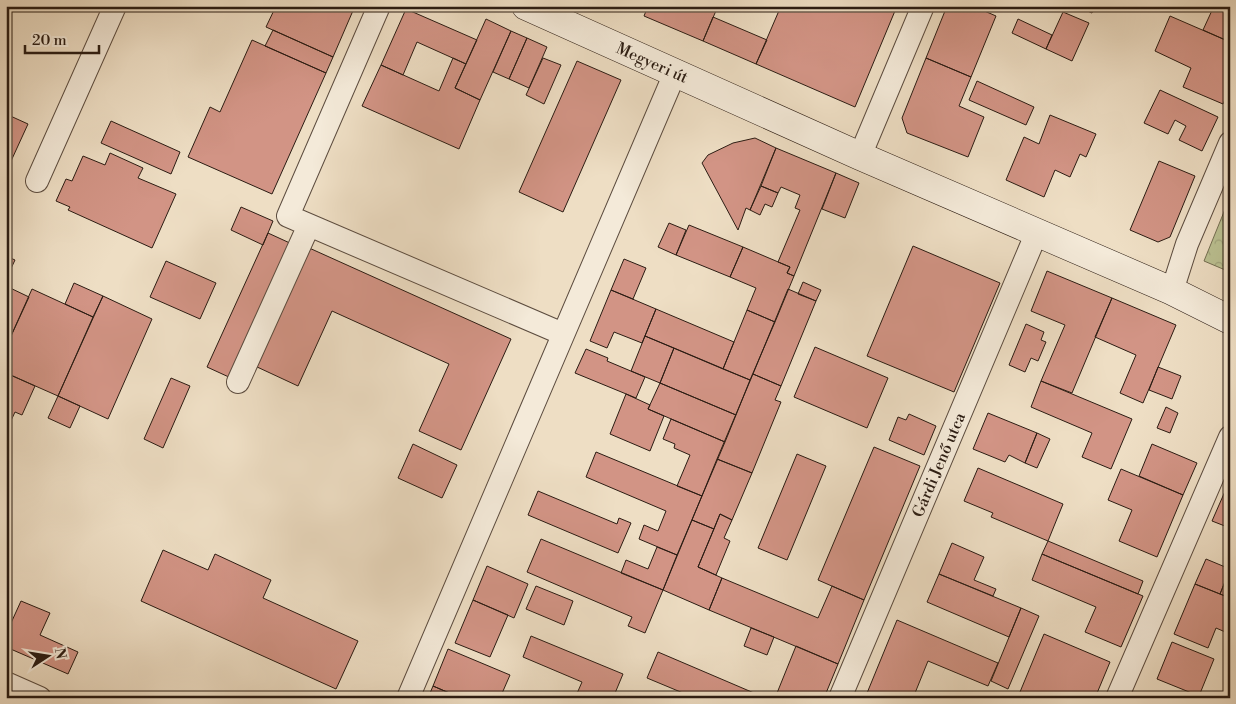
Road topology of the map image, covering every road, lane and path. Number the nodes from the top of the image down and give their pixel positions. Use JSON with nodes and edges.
{"nodes":[{"id":1,"x":115,"y":6,"type":"edge"},
{"id":2,"x":379,"y":6,"type":"edge"},
{"id":3,"x":526,"y":6,"type":"edge"},
{"id":4,"x":924,"y":6,"type":"edge"},
{"id":5,"x":675,"y":74,"type":"junction"},
{"id":6,"x":1230,"y":143,"type":"edge"},
{"id":7,"x":860,"y":156,"type":"junction"},
{"id":8,"x":37,"y":181,"type":"dead end"},
{"id":9,"x":309,"y":225,"type":"junction"},
{"id":10,"x":1037,"y":232,"type":"junction"},
{"id":11,"x":1172,"y":291,"type":"junction"},
{"id":12,"x":1230,"y":320,"type":"edge"},
{"id":13,"x":564,"y":334,"type":"junction"},
{"id":14,"x":238,"y":382,"type":"dead end"},
{"id":15,"x":1228,"y":441,"type":"edge"},
{"id":16,"x":6,"y":683,"type":"edge"},
{"id":17,"x":40,"y":698,"type":"edge"},
{"id":18,"x":408,"y":698,"type":"edge"},
{"id":19,"x":840,"y":698,"type":"edge"},
{"id":20,"x":1117,"y":698,"type":"edge"}],
"edges":[{"from":1,"to":8,"type":"street"},
{"from":2,"to":9,"type":"street"},
{"from":3,"to":5,"type":"main road","name":"Megyeri út"},
{"from":4,"to":7,"type":"street"},
{"from":5,"to":7,"type":"main road","name":"Megyeri út"},
{"from":5,"to":13,"type":"street"},
{"from":6,"to":11,"type":"street"},
{"from":7,"to":10,"type":"main road","name":"Megyeri út"},
{"from":9,"to":13,"type":"street"},
{"from":9,"to":14,"type":"street"},
{"from":10,"to":11,"type":"main road","name":"Megyeri út"},
{"from":10,"to":19,"type":"street","name":"Gárdi Jenő utca"},
{"from":11,"to":12,"type":"main road"},
{"from":13,"to":18,"type":"street"},
{"from":15,"to":20,"type":"street"},
{"from":16,"to":17,"type":"street"}]}
